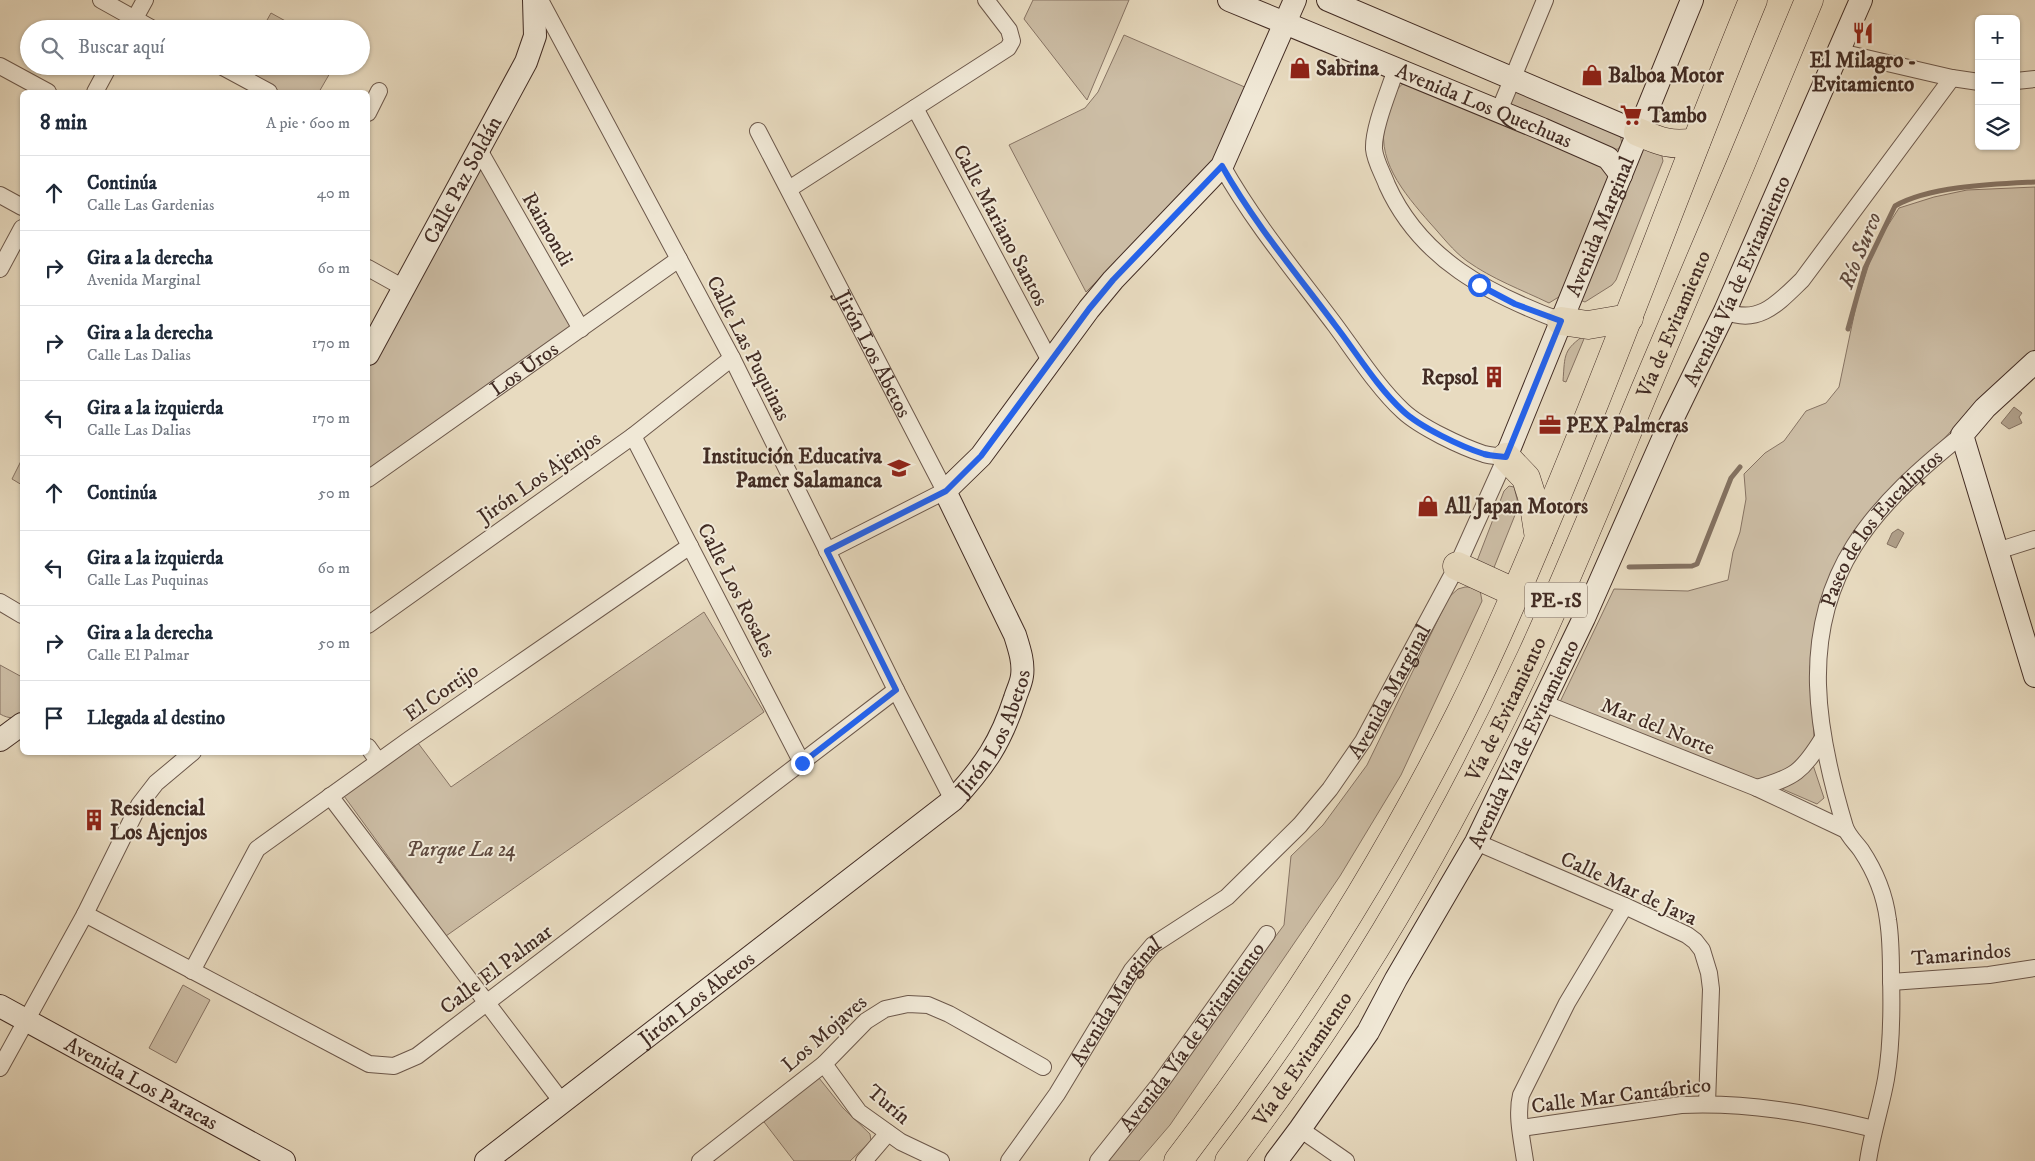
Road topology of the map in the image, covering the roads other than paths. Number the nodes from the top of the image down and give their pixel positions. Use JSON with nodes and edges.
{"nodes":[{"id":1,"x":101,"y":0,"type":"edge"},
{"id":2,"x":145,"y":0,"type":"edge"},
{"id":3,"x":534,"y":0,"type":"edge"},
{"id":4,"x":540,"y":0,"type":"edge"},
{"id":5,"x":986,"y":0,"type":"edge"},
{"id":6,"x":1229,"y":0,"type":"edge"},
{"id":7,"x":1295,"y":0,"type":"edge"},
{"id":8,"x":1328,"y":0,"type":"edge"},
{"id":9,"x":1545,"y":0,"type":"edge"},
{"id":10,"x":1692,"y":0,"type":"edge"},
{"id":11,"x":1753,"y":0,"type":"edge"},
{"id":12,"x":1809,"y":0,"type":"edge"},
{"id":13,"x":1861,"y":0,"type":"edge"},
{"id":14,"x":127,"y":20,"type":"edge"},
{"id":15,"x":134,"y":20,"type":"edge"},
{"id":16,"x":1286,"y":24,"type":"junction"},
{"id":17,"x":1840,"y":52,"type":"junction"},
{"id":18,"x":0,"y":66,"type":"edge"},
{"id":19,"x":1396,"y":69,"type":"junction"},
{"id":20,"x":104,"y":75,"type":"edge"},
{"id":21,"x":238,"y":75,"type":"edge"},
{"id":22,"x":1512,"y":78,"type":"junction"},
{"id":23,"x":1952,"y":78,"type":"junction"},
{"id":24,"x":2035,"y":79,"type":"edge"},
{"id":25,"x":1975,"y":81,"type":"edge"},
{"id":26,"x":2020,"y":81,"type":"edge"},
{"id":27,"x":44,"y":90,"type":"edge"},
{"id":28,"x":96,"y":90,"type":"edge"},
{"id":29,"x":265,"y":90,"type":"edge"},
{"id":30,"x":379,"y":91,"type":"dead end"},
{"id":31,"x":370,"y":108,"type":"edge"},
{"id":32,"x":915,"y":108,"type":"junction"},
{"id":33,"x":1499,"y":111,"type":"junction"},
{"id":34,"x":758,"y":131,"type":"dead end"},
{"id":35,"x":1638,"y":132,"type":"junction"},
{"id":36,"x":1696,"y":142,"type":"junction"},
{"id":37,"x":479,"y":150,"type":"junction"},
{"id":38,"x":1222,"y":166,"type":"junction"},
{"id":39,"x":1621,"y":176,"type":"junction"},
{"id":40,"x":789,"y":189,"type":"junction"},
{"id":41,"x":0,"y":195,"type":"edge"},
{"id":42,"x":20,"y":206,"type":"edge"},
{"id":43,"x":20,"y":232,"type":"edge"},
{"id":44,"x":680,"y":259,"type":"junction"},
{"id":45,"x":0,"y":269,"type":"edge"},
{"id":46,"x":370,"y":269,"type":"edge"},
{"id":47,"x":404,"y":288,"type":"junction"},
{"id":48,"x":1725,"y":311,"type":"junction"},
{"id":49,"x":1629,"y":318,"type":"junction"},
{"id":50,"x":1561,"y":321,"type":"junction"},
{"id":51,"x":581,"y":329,"type":"junction"},
{"id":52,"x":370,"y":350,"type":"edge"},
{"id":53,"x":732,"y":358,"type":"junction"},
{"id":54,"x":1050,"y":361,"type":"junction"},
{"id":55,"x":2035,"y":362,"type":"edge"},
{"id":56,"x":1962,"y":435,"type":"junction"},
{"id":57,"x":633,"y":436,"type":"junction"},
{"id":58,"x":1506,"y":457,"type":"junction"},
{"id":59,"x":370,"y":478,"type":"edge"},
{"id":60,"x":946,"y":491,"type":"junction"},
{"id":61,"x":1540,"y":538,"type":"junction"},
{"id":62,"x":2035,"y":539,"type":"edge"},
{"id":63,"x":690,"y":546,"type":"junction"},
{"id":64,"x":827,"y":551,"type":"junction"},
{"id":65,"x":1997,"y":551,"type":"junction"},
{"id":66,"x":1458,"y":566,"type":"junction"},
{"id":67,"x":1516,"y":594,"type":"junction"},
{"id":68,"x":0,"y":602,"type":"edge"},
{"id":69,"x":20,"y":614,"type":"edge"},
{"id":70,"x":370,"y":624,"type":"edge"},
{"id":71,"x":2035,"y":676,"type":"edge"},
{"id":72,"x":896,"y":690,"type":"junction"},
{"id":73,"x":1543,"y":703,"type":"junction"},
{"id":74,"x":1823,"y":738,"type":"junction"},
{"id":75,"x":370,"y":750,"type":"edge"},
{"id":76,"x":189,"y":755,"type":"edge"},
{"id":77,"x":378,"y":761,"type":"junction"},
{"id":78,"x":802,"y":763,"type":"junction"},
{"id":79,"x":1757,"y":788,"type":"junction"},
{"id":80,"x":330,"y":796,"type":"junction"},
{"id":81,"x":953,"y":800,"type":"junction"},
{"id":82,"x":1846,"y":830,"type":"junction"},
{"id":83,"x":1476,"y":842,"type":"junction"},
{"id":84,"x":1625,"y":906,"type":"junction"},
{"id":85,"x":85,"y":914,"type":"junction"},
{"id":86,"x":1267,"y":934,"type":"dead end"},
{"id":87,"x":2035,"y":968,"type":"edge"},
{"id":88,"x":192,"y":971,"type":"junction"},
{"id":89,"x":1891,"y":982,"type":"junction"},
{"id":90,"x":486,"y":1003,"type":"junction"},
{"id":91,"x":0,"y":1006,"type":"edge"},
{"id":92,"x":27,"y":1021,"type":"junction"},
{"id":93,"x":824,"y":1064,"type":"junction"},
{"id":94,"x":1043,"y":1067,"type":"dead end"},
{"id":95,"x":0,"y":1068,"type":"edge"},
{"id":96,"x":562,"y":1102,"type":"junction"},
{"id":97,"x":1707,"y":1104,"type":"junction"},
{"id":98,"x":1521,"y":1128,"type":"junction"},
{"id":99,"x":1300,"y":1129,"type":"junction"},
{"id":100,"x":1874,"y":1129,"type":"junction"},
{"id":101,"x":888,"y":1133,"type":"junction"},
{"id":102,"x":284,"y":1161,"type":"edge"},
{"id":103,"x":486,"y":1161,"type":"edge"},
{"id":104,"x":700,"y":1161,"type":"edge"},
{"id":105,"x":864,"y":1161,"type":"edge"},
{"id":106,"x":941,"y":1161,"type":"edge"},
{"id":107,"x":1009,"y":1161,"type":"edge"},
{"id":108,"x":1098,"y":1161,"type":"edge"},
{"id":109,"x":1178,"y":1161,"type":"edge"},
{"id":110,"x":1229,"y":1161,"type":"edge"},
{"id":111,"x":1276,"y":1161,"type":"edge"},
{"id":112,"x":1346,"y":1161,"type":"edge"},
{"id":113,"x":1525,"y":1161,"type":"edge"},
{"id":114,"x":1868,"y":1161,"type":"edge"}],
"edges":[{"from":1,"to":14,"type":"street"},
{"from":2,"to":15,"type":"street"},
{"from":3,"to":37,"type":"street","name":"Calle Paz Soldán"},
{"from":4,"to":44,"type":"street","name":"Calle Las Puquinas"},
{"from":5,"to":32,"type":"street"},
{"from":6,"to":16,"type":"street","name":"Avenida Los Quechuas"},
{"from":7,"to":16,"type":"street"},
{"from":8,"to":22,"type":"street","name":"Avenida Los Quechuas"},
{"from":9,"to":22,"type":"street"},
{"from":10,"to":35,"type":"street","name":"Avenida Marginal"},
{"from":11,"to":36,"type":"highway","name":"Vía de Evitamiento","number":"PE-1S"},
{"from":12,"to":110,"type":"highway","name":"Vía de Evitamiento","number":"PE-1S"},
{"from":13,"to":17,"type":"street","name":"Avenida Vía de Evitamiento"},
{"from":16,"to":19,"type":"street","name":"Avenida Los Quechuas"},
{"from":16,"to":38,"type":"street"},
{"from":17,"to":23,"type":"street"},
{"from":17,"to":48,"type":"street","name":"Avenida Vía de Evitamiento"},
{"from":18,"to":27,"type":"street"},
{"from":19,"to":33,"type":"street","name":"Avenida Los Quechuas"},
{"from":19,"to":50,"type":"street"},
{"from":20,"to":28,"type":"street"},
{"from":21,"to":29,"type":"street"},
{"from":22,"to":33,"type":"street"},
{"from":22,"to":35,"type":"street","name":"Avenida Los Quechuas"},
{"from":23,"to":25,"type":"street"},
{"from":23,"to":48,"type":"street"},
{"from":24,"to":26,"type":"street"},
{"from":30,"to":31,"type":"street"},
{"from":32,"to":40,"type":"street"},
{"from":32,"to":54,"type":"street","name":"Calle Mariano Santos"},
{"from":33,"to":39,"type":"street","name":"Avenida Los Quechuas"},
{"from":34,"to":40,"type":"street","name":"Jirón Los Abetos"},
{"from":35,"to":36,"type":"highway"},
{"from":35,"to":39,"type":"street","name":"Avenida Marginal"},
{"from":36,"to":49,"type":"highway","name":"Vía de Evitamiento","number":"PE-1S"},
{"from":37,"to":47,"type":"street","name":"Calle Paz Soldán"},
{"from":37,"to":51,"type":"street","name":"Raimondi"},
{"from":38,"to":54,"type":"street"},
{"from":38,"to":58,"type":"street"},
{"from":39,"to":50,"type":"street","name":"Avenida Marginal"},
{"from":40,"to":60,"type":"street","name":"Jirón Los Abetos"},
{"from":41,"to":42,"type":"street"},
{"from":43,"to":45,"type":"street"},
{"from":44,"to":51,"type":"street","name":"Los Uros"},
{"from":44,"to":53,"type":"street","name":"Calle Las Puquinas"},
{"from":46,"to":47,"type":"street"},
{"from":47,"to":52,"type":"street","name":"Calle Paz Soldán"},
{"from":48,"to":73,"type":"street","name":"Avenida Vía de Evitamiento"},
{"from":49,"to":50,"type":"highway"},
{"from":49,"to":61,"type":"highway","name":"Vía de Evitamiento","number":"PE-1S"},
{"from":50,"to":58,"type":"street","name":"Avenida Marginal"},
{"from":51,"to":59,"type":"street","name":"Los Uros"},
{"from":53,"to":57,"type":"street","name":"Jirón Los Ajenjos"},
{"from":53,"to":64,"type":"street","name":"Calle Las Puquinas"},
{"from":54,"to":60,"type":"street"},
{"from":55,"to":56,"type":"street","name":"Paseo de los Eucaliptos"},
{"from":56,"to":65,"type":"street"},
{"from":56,"to":74,"type":"street","name":"Paseo de los Eucaliptos"},
{"from":57,"to":63,"type":"street","name":"Calle Los Rosales"},
{"from":57,"to":70,"type":"street","name":"Jirón Los Ajenjos"},
{"from":58,"to":61,"type":"highway"},
{"from":58,"to":66,"type":"street","name":"Avenida Marginal"},
{"from":60,"to":64,"type":"street"},
{"from":60,"to":81,"type":"street","name":"Jirón Los Abetos"},
{"from":61,"to":67,"type":"highway","name":"Vía de Evitamiento","number":"PE-1S"},
{"from":62,"to":65,"type":"street"},
{"from":63,"to":77,"type":"street","name":"El Cortijo"},
{"from":63,"to":78,"type":"street","name":"Calle Los Rosales"},
{"from":64,"to":72,"type":"street","name":"Calle Las Puquinas"},
{"from":65,"to":71,"type":"street"},
{"from":66,"to":67,"type":"highway"},
{"from":66,"to":107,"type":"street","name":"Avenida Marginal"},
{"from":67,"to":109,"type":"highway","name":"Vía de Evitamiento","number":"PE-1S"},
{"from":68,"to":69,"type":"street"},
{"from":72,"to":78,"type":"street","name":"Calle El Palmar"},
{"from":72,"to":81,"type":"street","name":"Calle Las Puquinas"},
{"from":73,"to":79,"type":"street","name":"Mar del Norte"},
{"from":73,"to":83,"type":"street","name":"Avenida Vía de Evitamiento"},
{"from":74,"to":79,"type":"street"},
{"from":74,"to":82,"type":"street","name":"Paseo de los Eucaliptos"},
{"from":75,"to":77,"type":"street"},
{"from":76,"to":85,"type":"street"},
{"from":77,"to":80,"type":"street","name":"El Cortijo"},
{"from":78,"to":90,"type":"street","name":"Calle El Palmar"},
{"from":79,"to":82,"type":"street","name":"Mar del Norte"},
{"from":80,"to":88,"type":"street","name":"El Cortijo"},
{"from":80,"to":90,"type":"street"},
{"from":81,"to":96,"type":"street","name":"Jirón Los Abetos"},
{"from":82,"to":89,"type":"street"},
{"from":83,"to":84,"type":"street","name":"Calle Mar de Java"},
{"from":83,"to":99,"type":"street","name":"Avenida Vía de Evitamiento"},
{"from":84,"to":97,"type":"street","name":"Calle Mar de Java"},
{"from":84,"to":98,"type":"street"},
{"from":85,"to":88,"type":"street","name":"Calle El Palmar"},
{"from":85,"to":92,"type":"street"},
{"from":86,"to":108,"type":"street","name":"Avenida Vía de Evitamiento"},
{"from":87,"to":89,"type":"street","name":"Tamarindos"},
{"from":88,"to":90,"type":"street","name":"Calle El Palmar"},
{"from":89,"to":100,"type":"street"},
{"from":90,"to":96,"type":"street"},
{"from":91,"to":92,"type":"street","name":"Avenida Los Paracas"},
{"from":92,"to":95,"type":"street"},
{"from":92,"to":102,"type":"street","name":"Avenida Los Paracas"},
{"from":93,"to":94,"type":"street","name":"Los Mojaves"},
{"from":93,"to":101,"type":"street","name":"Turín"},
{"from":93,"to":104,"type":"street","name":"Los Mojaves"},
{"from":96,"to":103,"type":"street","name":"Jirón Los Abetos"},
{"from":97,"to":98,"type":"street","name":"Calle Mar Cantábrico"},
{"from":97,"to":100,"type":"street","name":"Calle Mar Cantábrico"},
{"from":98,"to":113,"type":"street"},
{"from":99,"to":111,"type":"street","name":"Avenida Vía de Evitamiento"},
{"from":99,"to":112,"type":"street"},
{"from":100,"to":114,"type":"street"},
{"from":101,"to":105,"type":"street"},
{"from":101,"to":106,"type":"street","name":"Turín"}]}
